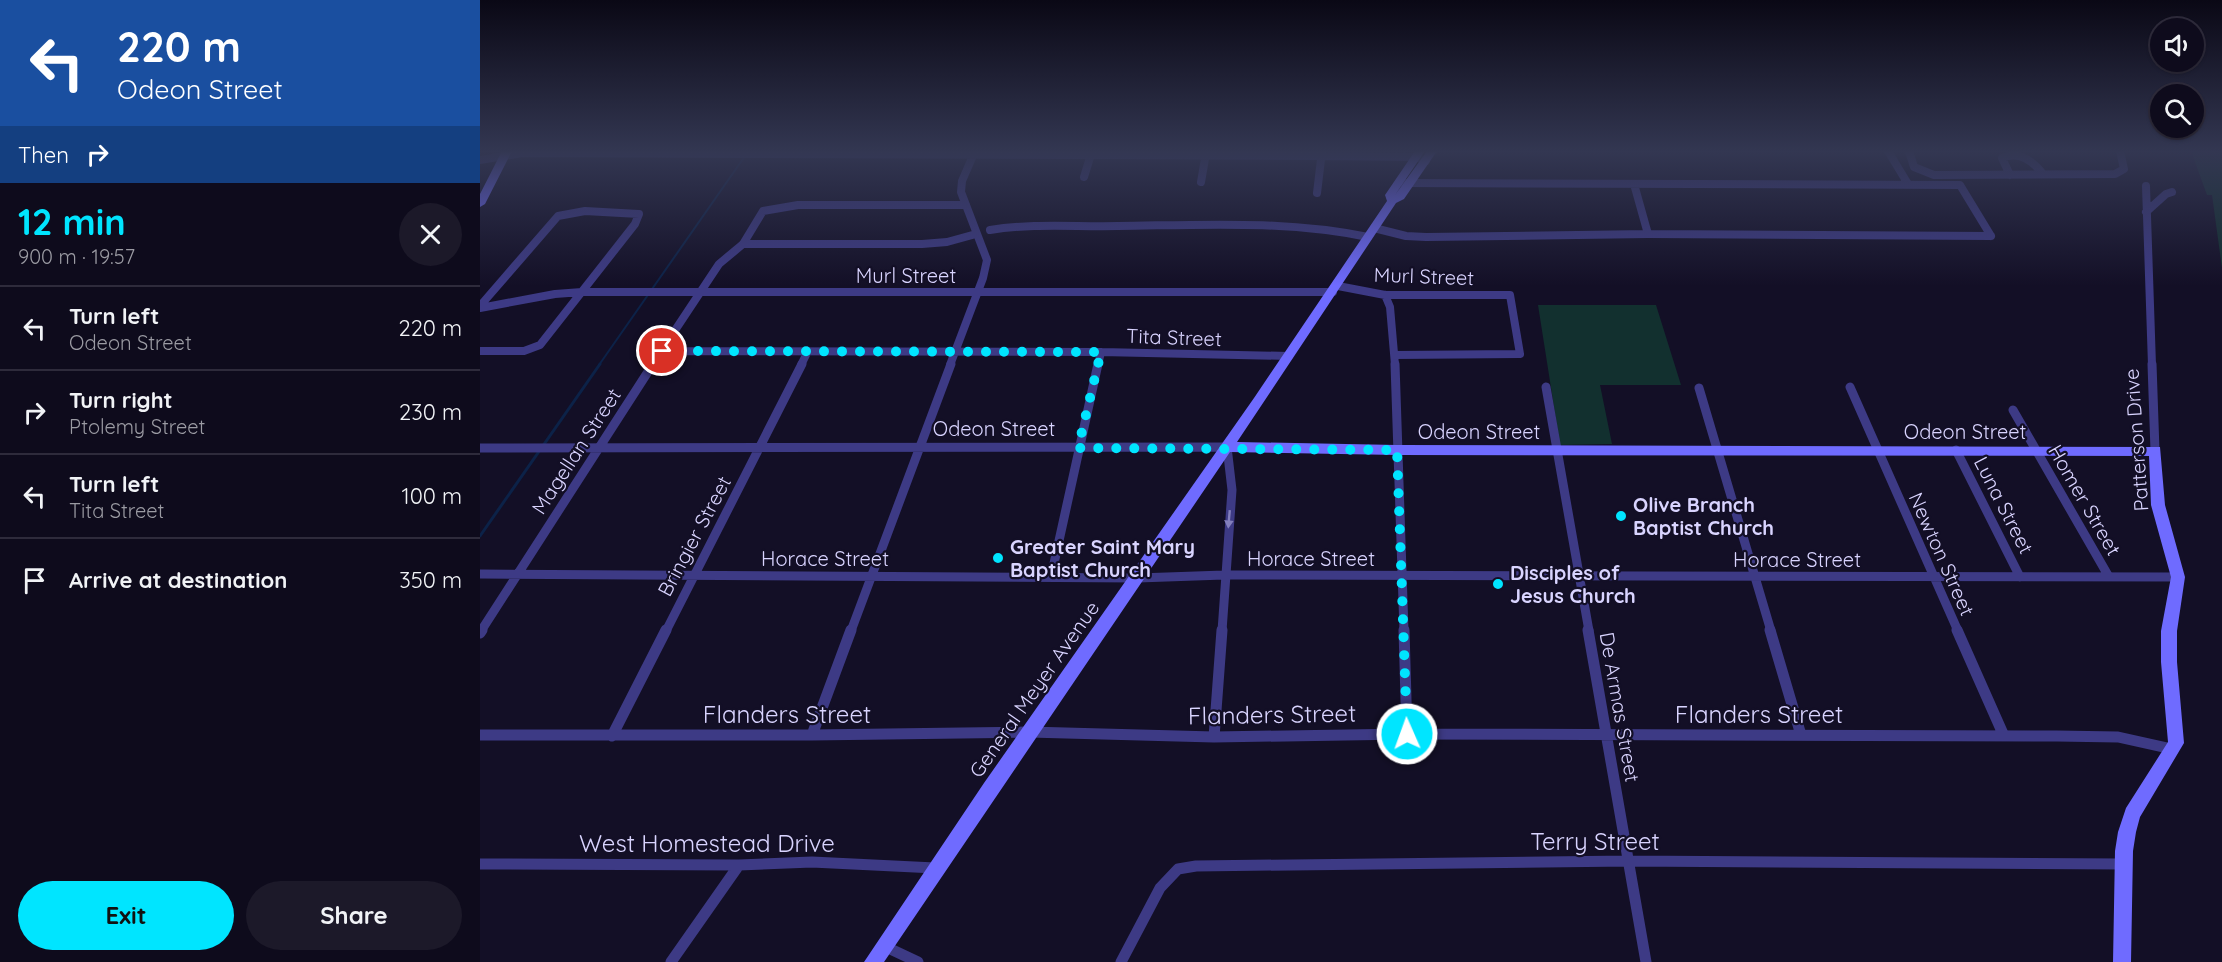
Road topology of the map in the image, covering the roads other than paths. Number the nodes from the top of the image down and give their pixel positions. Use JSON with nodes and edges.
{"nodes":[{"id":1,"x":962,"y":196,"type":"edge"},
{"id":2,"x":1401,"y":196,"type":"edge"},
{"id":3,"x":1637,"y":196,"type":"edge"},
{"id":4,"x":1967,"y":196,"type":"edge"},
{"id":5,"x":2146,"y":196,"type":"edge"},
{"id":6,"x":2164,"y":196,"type":"edge"},
{"id":7,"x":966,"y":205,"type":"junction"},
{"id":8,"x":2146,"y":212,"type":"junction"},
{"id":9,"x":990,"y":230,"type":"dead end"},
{"id":10,"x":1371,"y":232,"type":"junction"},
{"id":11,"x":976,"y":234,"type":"junction"},
{"id":12,"x":1648,"y":234,"type":"junction"},
{"id":13,"x":743,"y":244,"type":"junction"},
{"id":14,"x":1335,"y":289,"type":"junction"},
{"id":15,"x":582,"y":292,"type":"junction"},
{"id":16,"x":699,"y":292,"type":"junction"},
{"id":17,"x":978,"y":292,"type":"junction"},
{"id":18,"x":1385,"y":295,"type":"junction"},
{"id":19,"x":480,"y":307,"type":"edge"},
{"id":20,"x":480,"y":351,"type":"edge"},
{"id":21,"x":662,"y":351,"type":"junction"},
{"id":22,"x":808,"y":351,"type":"junction"},
{"id":23,"x":954,"y":352,"type":"junction"},
{"id":24,"x":1101,"y":352,"type":"junction"},
{"id":25,"x":1395,"y":355,"type":"junction"},
{"id":26,"x":1290,"y":356,"type":"junction"},
{"id":27,"x":1545,"y":387,"type":"dead end"},
{"id":28,"x":1850,"y":387,"type":"dead end"},
{"id":29,"x":1699,"y":388,"type":"dead end"},
{"id":30,"x":2013,"y":410,"type":"dead end"},
{"id":31,"x":919,"y":447,"type":"junction"},
{"id":32,"x":1227,"y":447,"type":"junction"},
{"id":33,"x":480,"y":448,"type":"edge"},
{"id":34,"x":600,"y":448,"type":"junction"},
{"id":35,"x":760,"y":448,"type":"junction"},
{"id":36,"x":1078,"y":448,"type":"junction"},
{"id":37,"x":1397,"y":450,"type":"junction"},
{"id":38,"x":1557,"y":450,"type":"junction"},
{"id":39,"x":1717,"y":450,"type":"junction"},
{"id":40,"x":1956,"y":450,"type":"junction"},
{"id":41,"x":2036,"y":450,"type":"junction"},
{"id":42,"x":1878,"y":451,"type":"junction"},
{"id":43,"x":2155,"y":451,"type":"junction"},
{"id":44,"x":480,"y":574,"type":"edge"},
{"id":45,"x":518,"y":575,"type":"junction"},
{"id":46,"x":1224,"y":575,"type":"junction"},
{"id":47,"x":693,"y":576,"type":"junction"},
{"id":48,"x":872,"y":576,"type":"junction"},
{"id":49,"x":1401,"y":576,"type":"junction"},
{"id":50,"x":1579,"y":577,"type":"junction"},
{"id":51,"x":1754,"y":577,"type":"junction"},
{"id":52,"x":2020,"y":577,"type":"junction"},
{"id":53,"x":2109,"y":577,"type":"junction"},
{"id":54,"x":2178,"y":577,"type":"junction"},
{"id":55,"x":1051,"y":578,"type":"junction"},
{"id":56,"x":1138,"y":578,"type":"junction"},
{"id":57,"x":1932,"y":578,"type":"junction"},
{"id":58,"x":480,"y":633,"type":"edge"},
{"id":59,"x":1029,"y":732,"type":"junction"},
{"id":60,"x":1407,"y":734,"type":"junction"},
{"id":61,"x":480,"y":735,"type":"edge"},
{"id":62,"x":812,"y":735,"type":"junction"},
{"id":63,"x":1606,"y":735,"type":"junction"},
{"id":64,"x":1801,"y":735,"type":"junction"},
{"id":65,"x":612,"y":736,"type":"junction"},
{"id":66,"x":2004,"y":736,"type":"junction"},
{"id":67,"x":1214,"y":737,"type":"junction"},
{"id":68,"x":2172,"y":748,"type":"junction"},
{"id":69,"x":1628,"y":861,"type":"junction"},
{"id":70,"x":480,"y":864,"type":"edge"},
{"id":71,"x":2123,"y":864,"type":"junction"},
{"id":72,"x":739,"y":865,"type":"junction"},
{"id":73,"x":935,"y":868,"type":"junction"},
{"id":74,"x":884,"y":946,"type":"junction"},
{"id":75,"x":671,"y":962,"type":"edge"},
{"id":76,"x":873,"y":962,"type":"edge"},
{"id":77,"x":918,"y":962,"type":"edge"},
{"id":78,"x":1120,"y":962,"type":"edge"},
{"id":79,"x":1646,"y":962,"type":"edge"},
{"id":80,"x":2122,"y":962,"type":"edge"}],
"edges":[{"from":1,"to":7,"type":"street"},
{"from":2,"to":10,"type":"street","name":"General Meyer Avenue"},
{"from":3,"to":12,"type":"street"},
{"from":4,"to":12,"type":"street"},
{"from":5,"to":8,"type":"street","name":"Patterson Drive"},
{"from":6,"to":8,"type":"street"},
{"from":7,"to":11,"type":"street"},
{"from":7,"to":13,"type":"street","name":"Magellan Street"},
{"from":8,"to":43,"type":"street","name":"Patterson Drive"},
{"from":9,"to":10,"type":"street"},
{"from":10,"to":12,"type":"street"},
{"from":10,"to":14,"type":"street","name":"General Meyer Avenue"},
{"from":11,"to":13,"type":"street"},
{"from":11,"to":17,"type":"street"},
{"from":13,"to":16,"type":"street","name":"Magellan Street"},
{"from":14,"to":17,"type":"street","name":"Murl Street"},
{"from":14,"to":18,"type":"street","name":"Murl Street"},
{"from":14,"to":26,"type":"street","name":"General Meyer Avenue"},
{"from":15,"to":16,"type":"street","name":"Murl Street"},
{"from":15,"to":19,"type":"street","name":"Murl Street"},
{"from":15,"to":19,"type":"street"},
{"from":15,"to":20,"type":"street"},
{"from":16,"to":17,"type":"street","name":"Murl Street"},
{"from":16,"to":21,"type":"street","name":"Magellan Street"},
{"from":17,"to":23,"type":"street"},
{"from":18,"to":25,"type":"street"},
{"from":18,"to":25,"type":"street","name":"Murl Street"},
{"from":21,"to":22,"type":"street","name":"Tita Street"},
{"from":21,"to":34,"type":"street","name":"Magellan Street"},
{"from":22,"to":23,"type":"street","name":"Tita Street"},
{"from":22,"to":35,"type":"street","name":"Bringier Street"},
{"from":23,"to":24,"type":"street","name":"Tita Street"},
{"from":23,"to":31,"type":"street"},
{"from":24,"to":26,"type":"street","name":"Tita Street"},
{"from":24,"to":36,"type":"street"},
{"from":25,"to":37,"type":"street"},
{"from":26,"to":32,"type":"street","name":"General Meyer Avenue"},
{"from":27,"to":38,"type":"street","name":"De Armas Street"},
{"from":28,"to":42,"type":"street","name":"Newton Street"},
{"from":29,"to":39,"type":"street"},
{"from":30,"to":41,"type":"street","name":"Homer Street"},
{"from":31,"to":35,"type":"street","name":"Odeon Street"},
{"from":31,"to":36,"type":"street","name":"Odeon Street"},
{"from":31,"to":48,"type":"street"},
{"from":32,"to":36,"type":"street","name":"Odeon Street"},
{"from":32,"to":37,"type":"street","name":"Odeon Street"},
{"from":32,"to":46,"type":"street","one_way":true},
{"from":32,"to":56,"type":"street","name":"General Meyer Avenue"},
{"from":33,"to":34,"type":"street","name":"Odeon Street"},
{"from":34,"to":35,"type":"street","name":"Odeon Street"},
{"from":34,"to":45,"type":"street","name":"Magellan Street"},
{"from":35,"to":47,"type":"street","name":"Bringier Street"},
{"from":36,"to":55,"type":"street"},
{"from":37,"to":38,"type":"street","name":"Odeon Street"},
{"from":37,"to":49,"type":"street"},
{"from":38,"to":39,"type":"street","name":"Odeon Street"},
{"from":38,"to":50,"type":"street","name":"De Armas Street"},
{"from":39,"to":42,"type":"street","name":"Odeon Street"},
{"from":39,"to":51,"type":"street"},
{"from":40,"to":41,"type":"street","name":"Odeon Street"},
{"from":40,"to":42,"type":"street","name":"Odeon Street"},
{"from":40,"to":52,"type":"street","name":"Luna Street"},
{"from":41,"to":43,"type":"street","name":"Odeon Street"},
{"from":41,"to":53,"type":"street","name":"Homer Street"},
{"from":42,"to":57,"type":"street","name":"Newton Street"},
{"from":43,"to":54,"type":"street","name":"Patterson Drive"},
{"from":44,"to":45,"type":"street","name":"Horace Street"},
{"from":45,"to":47,"type":"street","name":"Horace Street"},
{"from":45,"to":58,"type":"street","name":"Magellan Street"},
{"from":46,"to":49,"type":"street","name":"Horace Street"},
{"from":46,"to":56,"type":"street","name":"Horace Street"},
{"from":46,"to":67,"type":"street"},
{"from":47,"to":48,"type":"street","name":"Horace Street"},
{"from":47,"to":65,"type":"street","name":"Bringier Street"},
{"from":48,"to":55,"type":"street","name":"Horace Street"},
{"from":48,"to":62,"type":"street"},
{"from":49,"to":50,"type":"street","name":"Horace Street"},
{"from":49,"to":60,"type":"street"},
{"from":50,"to":51,"type":"street","name":"Horace Street"},
{"from":50,"to":63,"type":"street","name":"De Armas Street"},
{"from":51,"to":57,"type":"street","name":"Horace Street"},
{"from":51,"to":64,"type":"street"},
{"from":52,"to":53,"type":"street","name":"Horace Street"},
{"from":52,"to":57,"type":"street","name":"Horace Street"},
{"from":53,"to":54,"type":"street","name":"Horace Street"},
{"from":54,"to":68,"type":"street","name":"Patterson Drive"},
{"from":55,"to":56,"type":"street","name":"Horace Street"},
{"from":56,"to":59,"type":"street","name":"General Meyer Avenue"},
{"from":57,"to":66,"type":"street","name":"Newton Street"},
{"from":59,"to":62,"type":"street","name":"Flanders Street"},
{"from":59,"to":67,"type":"street","name":"Flanders Street"},
{"from":59,"to":73,"type":"street","name":"General Meyer Avenue"},
{"from":60,"to":63,"type":"street","name":"Flanders Street"},
{"from":60,"to":67,"type":"street","name":"Flanders Street"},
{"from":61,"to":65,"type":"street","name":"Flanders Street"},
{"from":62,"to":65,"type":"street","name":"Flanders Street"},
{"from":63,"to":64,"type":"street","name":"Flanders Street"},
{"from":63,"to":69,"type":"street","name":"De Armas Street"},
{"from":64,"to":66,"type":"street","name":"Flanders Street"},
{"from":66,"to":68,"type":"street","name":"Flanders Street"},
{"from":68,"to":71,"type":"street","name":"Patterson Drive"},
{"from":69,"to":71,"type":"street","name":"Terry Street"},
{"from":69,"to":78,"type":"street","name":"Terry Street"},
{"from":69,"to":79,"type":"street","name":"De Armas Street"},
{"from":70,"to":72,"type":"street","name":"West Homestead Drive"},
{"from":71,"to":80,"type":"street","name":"Patterson Drive"},
{"from":72,"to":73,"type":"street","name":"West Homestead Drive"},
{"from":72,"to":75,"type":"street"},
{"from":73,"to":74,"type":"street","name":"General Meyer Avenue"},
{"from":74,"to":76,"type":"street","name":"General Meyer Avenue"},
{"from":74,"to":77,"type":"street"}]}
